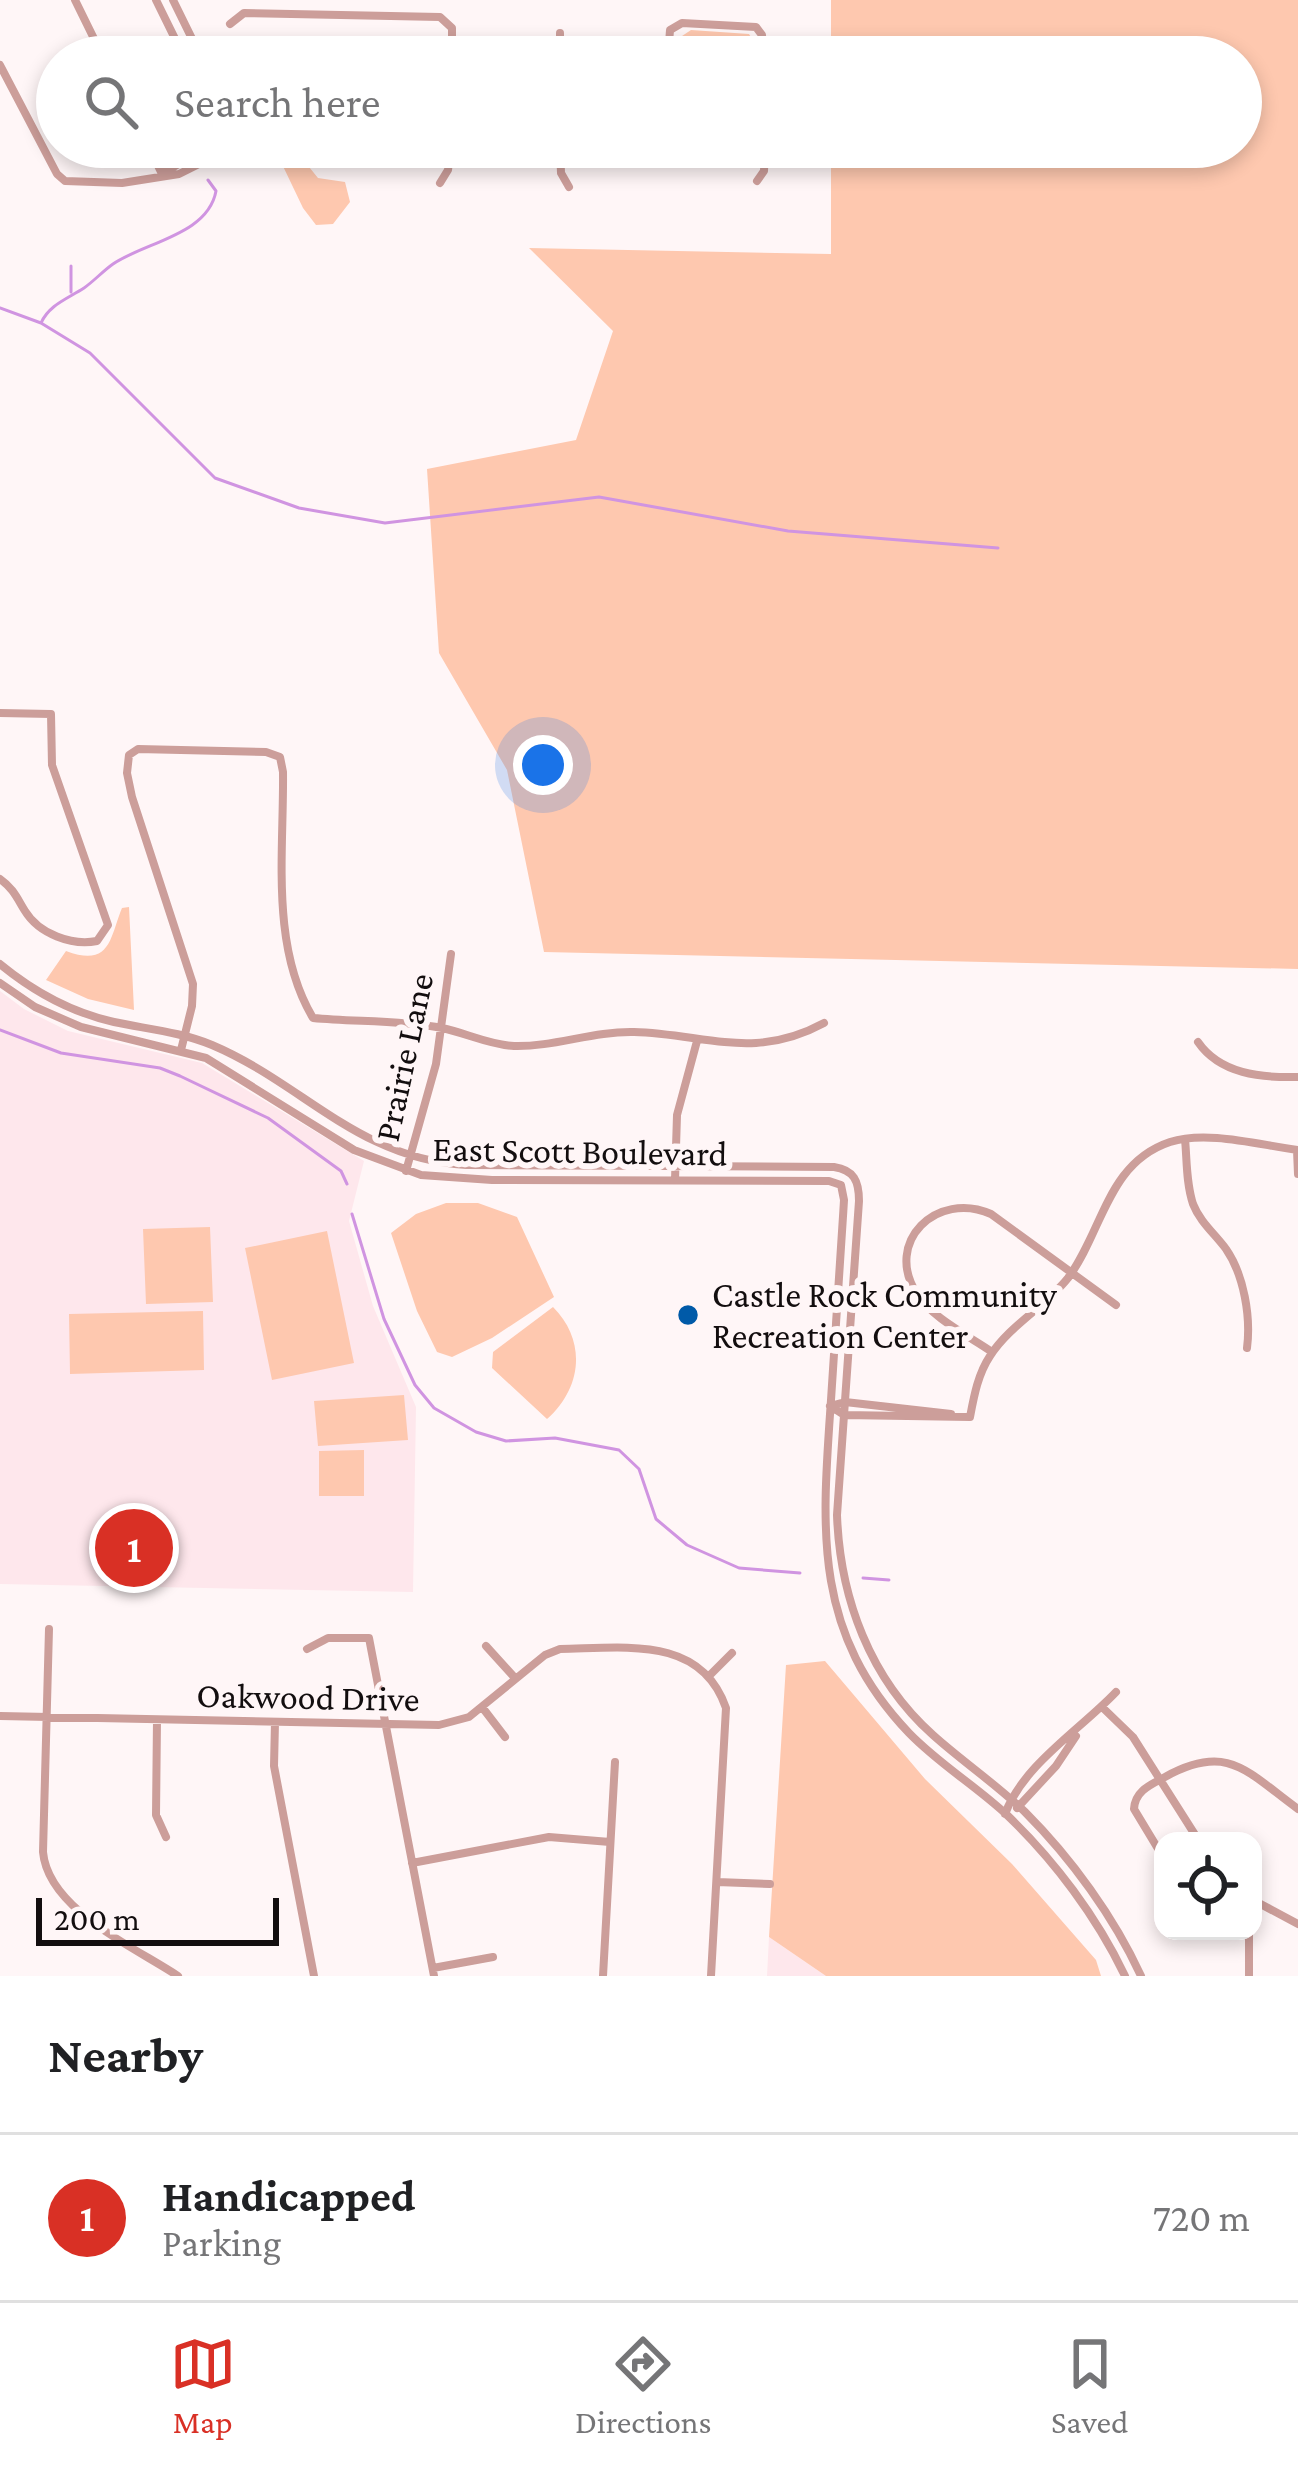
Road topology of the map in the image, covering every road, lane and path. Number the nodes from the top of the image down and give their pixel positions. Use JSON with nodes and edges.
{"nodes":[{"id":1,"x":75,"y":0,"type":"edge"},
{"id":2,"x":156,"y":0,"type":"edge"},
{"id":3,"x":173,"y":0,"type":"edge"},
{"id":4,"x":230,"y":24,"type":"dead end"},
{"id":5,"x":93,"y":36,"type":"edge"},
{"id":6,"x":174,"y":36,"type":"edge"},
{"id":7,"x":191,"y":36,"type":"edge"},
{"id":8,"x":452,"y":36,"type":"edge"},
{"id":9,"x":670,"y":36,"type":"edge"},
{"id":10,"x":762,"y":36,"type":"edge"},
{"id":11,"x":0,"y":65,"type":"edge"},
{"id":12,"x":36,"y":132,"type":"edge"},
{"id":13,"x":56,"y":168,"type":"edge"},
{"id":14,"x":159,"y":168,"type":"edge"},
{"id":15,"x":172,"y":168,"type":"edge"},
{"id":16,"x":191,"y":168,"type":"edge"},
{"id":17,"x":447,"y":168,"type":"edge"},
{"id":18,"x":561,"y":168,"type":"edge"},
{"id":19,"x":764,"y":168,"type":"edge"},
{"id":20,"x":162,"y":174,"type":"junction"},
{"id":21,"x":757,"y":181,"type":"dead end"},
{"id":22,"x":440,"y":182,"type":"dead end"},
{"id":23,"x":569,"y":187,"type":"dead end"},
{"id":24,"x":0,"y":712,"type":"edge"},
{"id":25,"x":0,"y":879,"type":"edge"},
{"id":26,"x":451,"y":954,"type":"dead end"},
{"id":27,"x":0,"y":964,"type":"edge"},
{"id":28,"x":0,"y":983,"type":"edge"},
{"id":29,"x":824,"y":1023,"type":"dead end"},
{"id":30,"x":442,"y":1028,"type":"junction"},
{"id":31,"x":185,"y":1036,"type":"junction"},
{"id":32,"x":697,"y":1041,"type":"junction"},
{"id":33,"x":1198,"y":1042,"type":"dead end"},
{"id":34,"x":181,"y":1050,"type":"junction"},
{"id":35,"x":1298,"y":1077,"type":"edge"},
{"id":36,"x":1185,"y":1139,"type":"junction"},
{"id":37,"x":1298,"y":1150,"type":"edge"},
{"id":38,"x":410,"y":1157,"type":"junction"},
{"id":39,"x":676,"y":1165,"type":"junction"},
{"id":40,"x":406,"y":1171,"type":"junction"},
{"id":41,"x":1298,"y":1174,"type":"edge"},
{"id":42,"x":675,"y":1180,"type":"junction"},
{"id":43,"x":1071,"y":1273,"type":"junction"},
{"id":44,"x":1116,"y":1304,"type":"dead end"},
{"id":45,"x":1247,"y":1348,"type":"dead end"},
{"id":46,"x":992,"y":1352,"type":"junction"},
{"id":47,"x":845,"y":1402,"type":"junction"},
{"id":48,"x":830,"y":1406,"type":"junction"},
{"id":49,"x":844,"y":1415,"type":"junction"},
{"id":50,"x":970,"y":1417,"type":"junction"},
{"id":51,"x":49,"y":1629,"type":"dead end"},
{"id":52,"x":486,"y":1646,"type":"dead end"},
{"id":53,"x":308,"y":1649,"type":"dead end"},
{"id":54,"x":732,"y":1653,"type":"dead end"},
{"id":55,"x":710,"y":1675,"type":"junction"},
{"id":56,"x":515,"y":1678,"type":"junction"},
{"id":57,"x":1116,"y":1692,"type":"dead end"},
{"id":58,"x":482,"y":1707,"type":"junction"},
{"id":59,"x":1102,"y":1707,"type":"junction"},
{"id":60,"x":0,"y":1716,"type":"edge"},
{"id":61,"x":47,"y":1717,"type":"junction"},
{"id":62,"x":157,"y":1720,"type":"junction"},
{"id":63,"x":275,"y":1722,"type":"junction"},
{"id":64,"x":385,"y":1724,"type":"junction"},
{"id":65,"x":1080,"y":1730,"type":"junction"},
{"id":66,"x":505,"y":1737,"type":"dead end"},
{"id":67,"x":615,"y":1762,"type":"dead end"},
{"id":68,"x":1160,"y":1780,"type":"junction"},
{"id":69,"x":1011,"y":1799,"type":"junction"},
{"id":70,"x":1019,"y":1807,"type":"junction"},
{"id":71,"x":1298,"y":1809,"type":"edge"},
{"id":72,"x":1005,"y":1814,"type":"junction"},
{"id":73,"x":1193,"y":1832,"type":"edge"},
{"id":74,"x":166,"y":1838,"type":"dead end"},
{"id":75,"x":1154,"y":1841,"type":"edge"},
{"id":76,"x":610,"y":1842,"type":"junction"},
{"id":77,"x":412,"y":1863,"type":"junction"},
{"id":78,"x":717,"y":1882,"type":"junction"},
{"id":79,"x":770,"y":1885,"type":"dead end"},
{"id":80,"x":1262,"y":1905,"type":"edge"},
{"id":81,"x":1298,"y":1924,"type":"edge"},
{"id":82,"x":1249,"y":1940,"type":"edge"},
{"id":83,"x":493,"y":1957,"type":"dead end"},
{"id":84,"x":434,"y":1972,"type":"edge"},
{"id":85,"x":178,"y":1976,"type":"edge"},
{"id":86,"x":314,"y":1976,"type":"edge"},
{"id":87,"x":603,"y":1976,"type":"edge"},
{"id":88,"x":711,"y":1976,"type":"edge"},
{"id":89,"x":1125,"y":1976,"type":"edge"},
{"id":90,"x":1141,"y":1976,"type":"edge"},
{"id":91,"x":1249,"y":1976,"type":"edge"}],
"edges":[{"from":1,"to":5,"type":"street"},
{"from":2,"to":6,"type":"street"},
{"from":3,"to":7,"type":"street"},
{"from":4,"to":8,"type":"street"},
{"from":9,"to":10,"type":"street"},
{"from":11,"to":12,"type":"street"},
{"from":13,"to":20,"type":"street"},
{"from":14,"to":20,"type":"street"},
{"from":15,"to":20,"type":"street"},
{"from":16,"to":20,"type":"street"},
{"from":17,"to":22,"type":"street"},
{"from":18,"to":23,"type":"street"},
{"from":19,"to":21,"type":"street"},
{"from":24,"to":25,"type":"street"},
{"from":26,"to":30,"type":"street","name":"Prairie Lane"},
{"from":27,"to":31,"type":"street","name":"East Scott Boulevard"},
{"from":28,"to":34,"type":"street","name":"East Scott Boulevard"},
{"from":29,"to":32,"type":"street"},
{"from":30,"to":31,"type":"street"},
{"from":30,"to":32,"type":"street"},
{"from":30,"to":38,"type":"street","name":"Prairie Lane"},
{"from":31,"to":34,"type":"street"},
{"from":31,"to":38,"type":"street","name":"East Scott Boulevard"},
{"from":32,"to":39,"type":"street"},
{"from":33,"to":35,"type":"street"},
{"from":34,"to":40,"type":"street","name":"East Scott Boulevard"},
{"from":36,"to":37,"type":"street"},
{"from":36,"to":43,"type":"street"},
{"from":36,"to":45,"type":"street"},
{"from":37,"to":41,"type":"street"},
{"from":38,"to":39,"type":"street","name":"East Scott Boulevard"},
{"from":38,"to":40,"type":"street","name":"Prairie Lane"},
{"from":39,"to":42,"type":"street"},
{"from":39,"to":47,"type":"street","name":"East Scott Boulevard"},
{"from":40,"to":42,"type":"street","name":"East Scott Boulevard"},
{"from":42,"to":48,"type":"street","name":"East Scott Boulevard"},
{"from":43,"to":44,"type":"street"},
{"from":43,"to":46,"type":"street"},
{"from":43,"to":46,"type":"street"},
{"from":46,"to":50,"type":"street"},
{"from":47,"to":48,"type":"street"},
{"from":47,"to":49,"type":"street"},
{"from":47,"to":50,"type":"street"},
{"from":48,"to":49,"type":"street"},
{"from":48,"to":72,"type":"street"},
{"from":49,"to":50,"type":"street"},
{"from":49,"to":69,"type":"street"},
{"from":51,"to":61,"type":"street"},
{"from":52,"to":56,"type":"street"},
{"from":53,"to":64,"type":"street"},
{"from":54,"to":55,"type":"street"},
{"from":55,"to":56,"type":"street","name":"Oakwood Drive"},
{"from":55,"to":78,"type":"street"},
{"from":56,"to":58,"type":"street","name":"Oakwood Drive"},
{"from":57,"to":59,"type":"street"},
{"from":58,"to":64,"type":"street","name":"Oakwood Drive"},
{"from":58,"to":66,"type":"street"},
{"from":59,"to":65,"type":"street"},
{"from":59,"to":68,"type":"street"},
{"from":60,"to":61,"type":"street","name":"Oakwood Drive"},
{"from":61,"to":62,"type":"street","name":"Oakwood Drive"},
{"from":61,"to":85,"type":"street"},
{"from":62,"to":63,"type":"street","name":"Oakwood Drive"},
{"from":62,"to":74,"type":"street"},
{"from":63,"to":64,"type":"street","name":"Oakwood Drive"},
{"from":63,"to":86,"type":"street"},
{"from":64,"to":77,"type":"street"},
{"from":65,"to":69,"type":"street"},
{"from":65,"to":70,"type":"street"},
{"from":67,"to":76,"type":"street"},
{"from":68,"to":71,"type":"street"},
{"from":68,"to":73,"type":"street"},
{"from":68,"to":75,"type":"street"},
{"from":69,"to":70,"type":"street"},
{"from":69,"to":72,"type":"street"},
{"from":70,"to":72,"type":"street"},
{"from":70,"to":90,"type":"street"},
{"from":72,"to":89,"type":"street"},
{"from":76,"to":77,"type":"street"},
{"from":76,"to":87,"type":"street"},
{"from":77,"to":84,"type":"street"},
{"from":78,"to":79,"type":"street"},
{"from":78,"to":88,"type":"street"},
{"from":80,"to":81,"type":"street"},
{"from":82,"to":91,"type":"street"},
{"from":83,"to":84,"type":"street"}]}
